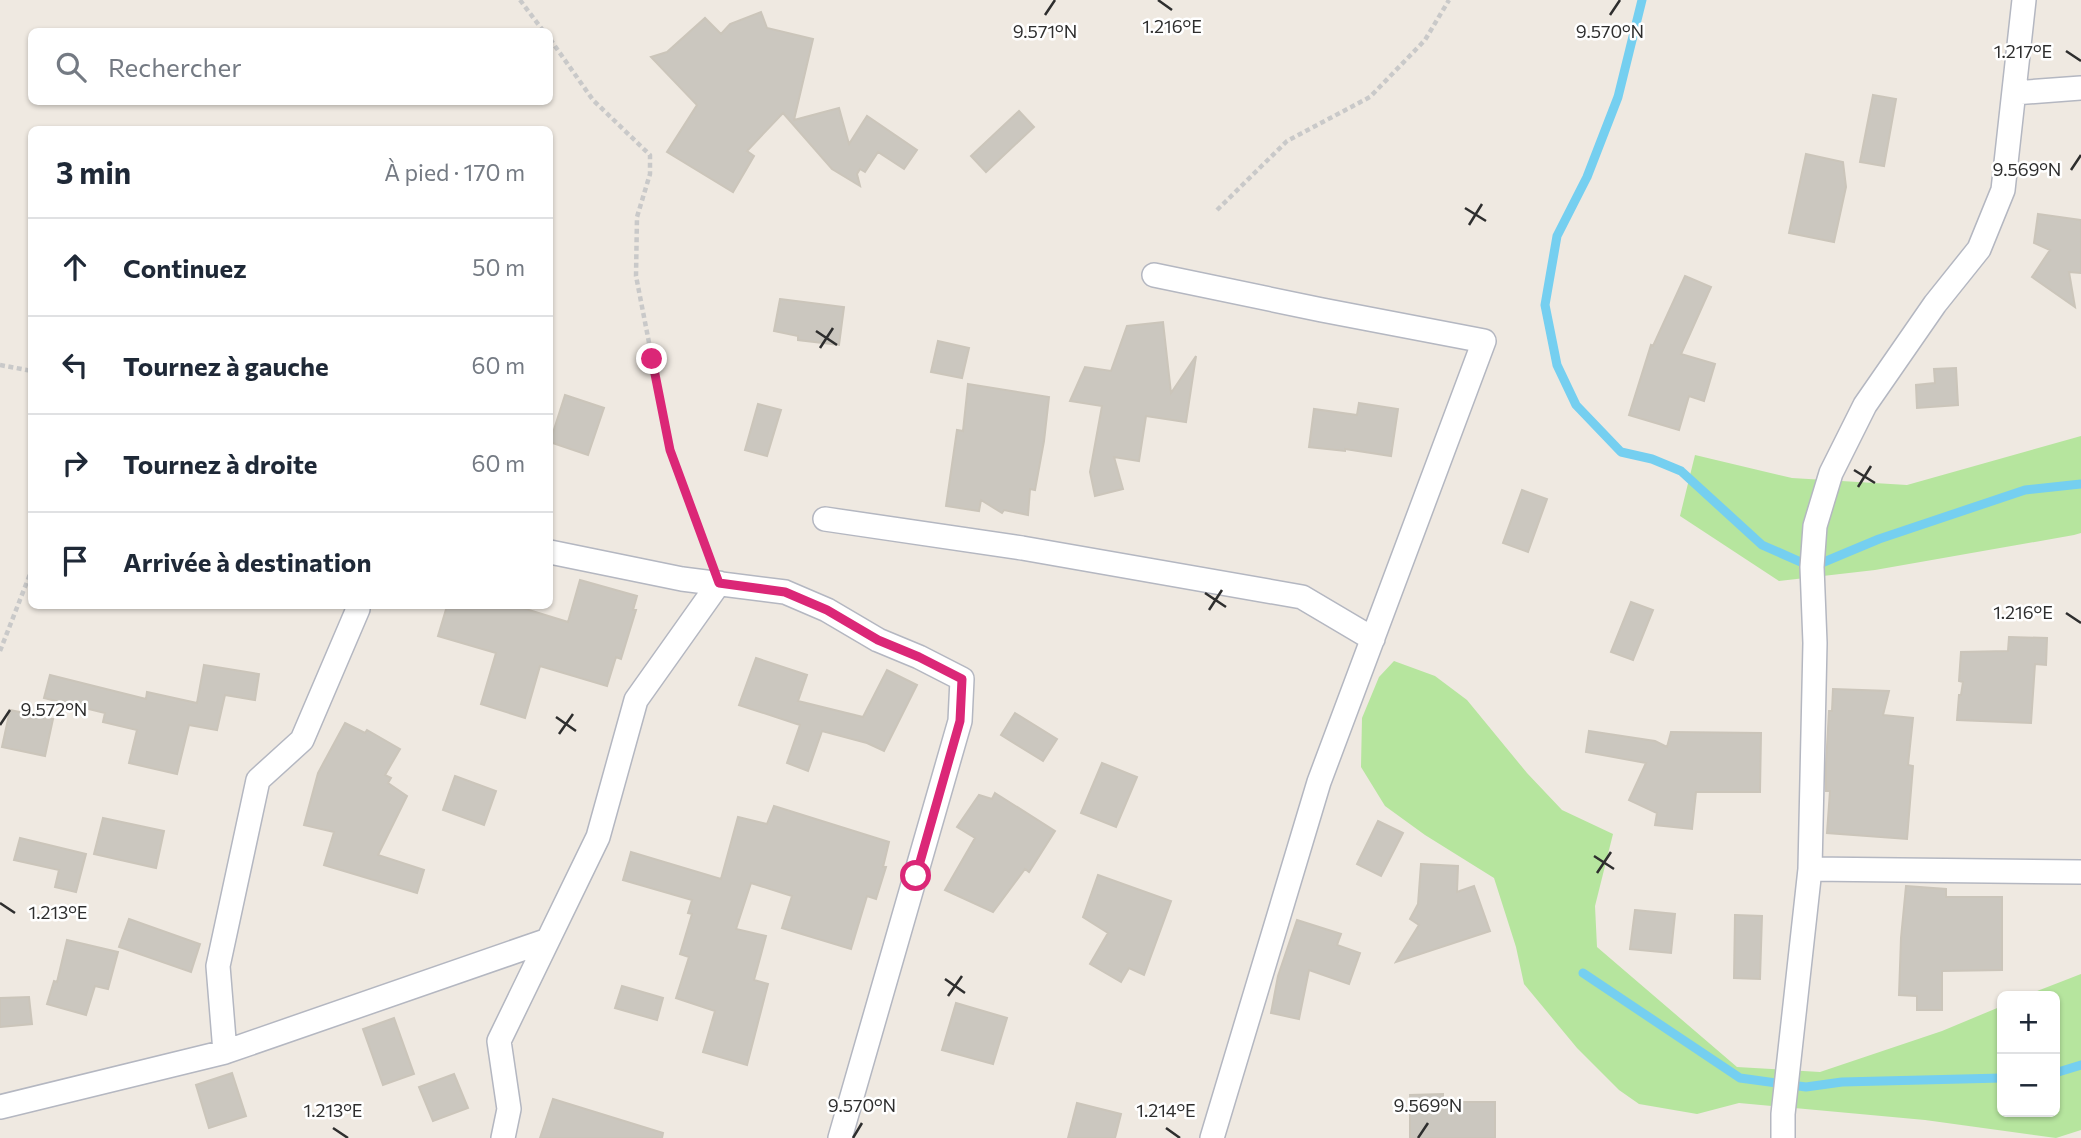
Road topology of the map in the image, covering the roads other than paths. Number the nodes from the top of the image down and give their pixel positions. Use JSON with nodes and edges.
{"nodes":[{"id":1,"x":2024,"y":0,"type":"edge"},
{"id":2,"x":2081,"y":88,"type":"edge"},
{"id":3,"x":2014,"y":93,"type":"junction"},
{"id":4,"x":1154,"y":275,"type":"dead end"},
{"id":5,"x":825,"y":519,"type":"dead end"},
{"id":6,"x":553,"y":553,"type":"edge"},
{"id":7,"x":719,"y":583,"type":"junction"},
{"id":8,"x":358,"y":610,"type":"dead end"},
{"id":9,"x":1373,"y":639,"type":"junction"},
{"id":10,"x":1810,"y":869,"type":"junction"},
{"id":11,"x":2081,"y":872,"type":"edge"},
{"id":12,"x":548,"y":940,"type":"junction"},
{"id":13,"x":225,"y":1052,"type":"junction"},
{"id":14,"x":0,"y":1107,"type":"edge"},
{"id":15,"x":503,"y":1138,"type":"edge"},
{"id":16,"x":840,"y":1138,"type":"edge"},
{"id":17,"x":1212,"y":1138,"type":"edge"},
{"id":18,"x":1783,"y":1138,"type":"edge"}],
"edges":[{"from":1,"to":3,"type":"street"},
{"from":2,"to":3,"type":"street"},
{"from":3,"to":10,"type":"street"},
{"from":4,"to":9,"type":"street"},
{"from":5,"to":9,"type":"street"},
{"from":6,"to":7,"type":"street"},
{"from":7,"to":12,"type":"street"},
{"from":7,"to":16,"type":"street"},
{"from":8,"to":13,"type":"street"},
{"from":9,"to":17,"type":"street"},
{"from":10,"to":11,"type":"street"},
{"from":10,"to":18,"type":"street"},
{"from":12,"to":13,"type":"street"},
{"from":12,"to":15,"type":"street"},
{"from":13,"to":14,"type":"street"}]}
